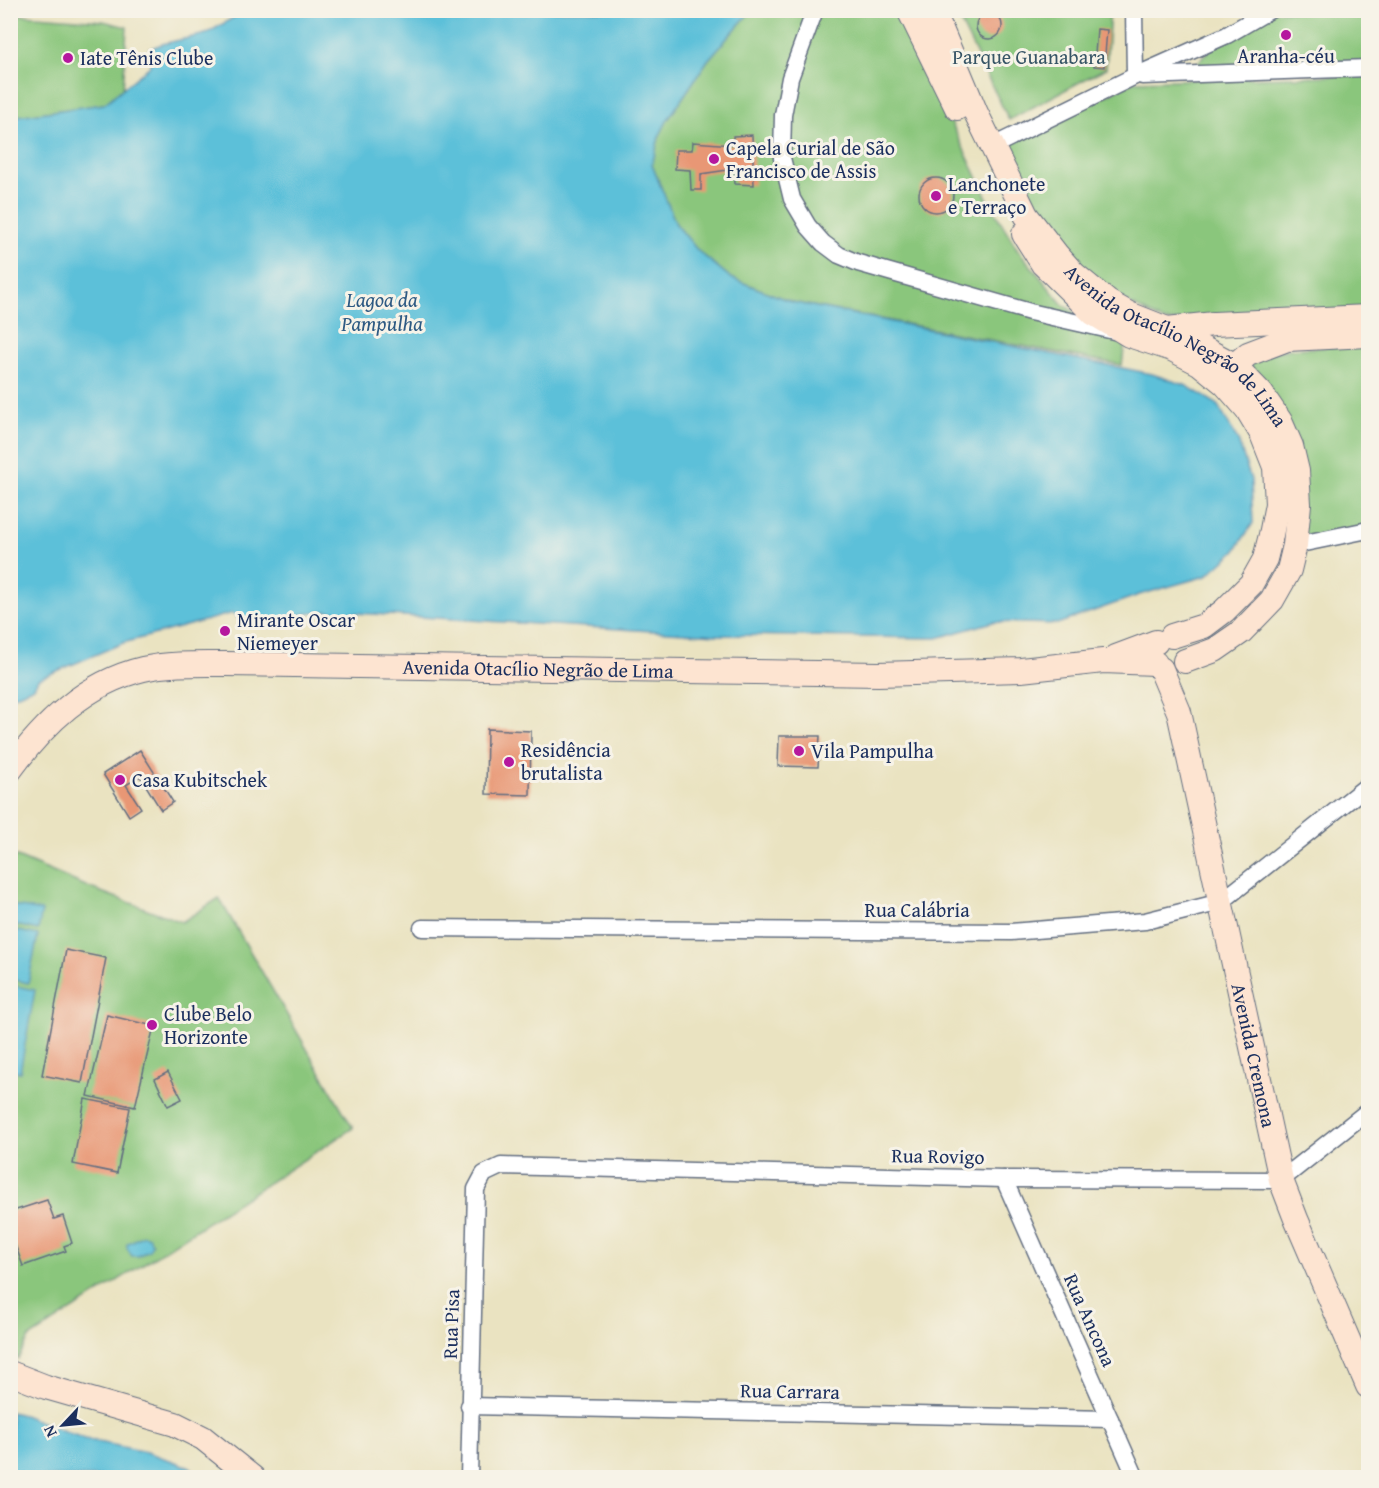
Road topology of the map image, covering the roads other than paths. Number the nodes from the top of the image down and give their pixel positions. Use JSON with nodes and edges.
{"nodes":[{"id":1,"x":815,"y":10,"type":"edge"},
{"id":2,"x":909,"y":10,"type":"edge"},
{"id":3,"x":933,"y":10,"type":"edge"},
{"id":4,"x":1134,"y":10,"type":"edge"},
{"id":5,"x":1270,"y":10,"type":"edge"},
{"id":6,"x":1368,"y":68,"type":"edge"},
{"id":7,"x":1135,"y":76,"type":"junction"},
{"id":8,"x":993,"y":146,"type":"junction"},
{"id":9,"x":1227,"y":324,"type":"junction"},
{"id":10,"x":1360,"y":326,"type":"edge"},
{"id":11,"x":1167,"y":329,"type":"junction"},
{"id":12,"x":1129,"y":335,"type":"junction"},
{"id":13,"x":1241,"y":359,"type":"junction"},
{"id":14,"x":1210,"y":372,"type":"junction"},
{"id":15,"x":1368,"y":530,"type":"edge"},
{"id":16,"x":1295,"y":545,"type":"junction"},
{"id":17,"x":1169,"y":656,"type":"junction"},
{"id":18,"x":10,"y":770,"type":"edge"},
{"id":19,"x":1368,"y":785,"type":"edge"},
{"id":20,"x":1221,"y":902,"type":"junction"},
{"id":21,"x":422,"y":928,"type":"dead end"},
{"id":22,"x":1368,"y":1111,"type":"edge"},
{"id":23,"x":484,"y":1174,"type":"joint"},
{"id":24,"x":1004,"y":1179,"type":"junction"},
{"id":25,"x":1281,"y":1179,"type":"junction"},
{"id":26,"x":10,"y":1373,"type":"edge"},
{"id":27,"x":1368,"y":1386,"type":"edge"},
{"id":28,"x":469,"y":1406,"type":"junction"},
{"id":29,"x":1110,"y":1419,"type":"junction"},
{"id":30,"x":253,"y":1478,"type":"edge"},
{"id":31,"x":469,"y":1478,"type":"edge"},
{"id":32,"x":1136,"y":1478,"type":"edge"}],
"edges":[{"from":1,"to":12,"type":"street","name":"Avenida Otacílio Negrão de Lima"},
{"from":2,"to":12,"type":"street","name":"Avenida Otacílio Negrão de Lima"},
{"from":3,"to":8,"type":"street","name":"Avenida Otacílio Negrão de Lima"},
{"from":4,"to":7,"type":"street"},
{"from":5,"to":7,"type":"street"},
{"from":6,"to":7,"type":"street"},
{"from":7,"to":8,"type":"street"},
{"from":8,"to":11,"type":"street","name":"Avenida Otacílio Negrão de Lima"},
{"from":9,"to":10,"type":"street"},
{"from":9,"to":11,"type":"street"},
{"from":9,"to":13,"type":"street"},
{"from":10,"to":13,"type":"street"},
{"from":11,"to":13,"type":"street","name":"Avenida Otacílio Negrão de Lima"},
{"from":12,"to":14,"type":"street","name":"Avenida Otacílio Negrão de Lima"},
{"from":13,"to":14,"type":"street"},
{"from":13,"to":16,"type":"street","name":"Avenida Otacílio Negrão de Lima"},
{"from":14,"to":17,"type":"street","name":"Avenida Otacílio Negrão de Lima"},
{"from":15,"to":16,"type":"street"},
{"from":16,"to":17,"type":"street","name":"Avenida Otacílio Negrão de Lima"},
{"from":17,"to":18,"type":"street","name":"Avenida Otacílio Negrão de Lima"},
{"from":17,"to":20,"type":"street","name":"Avenida Cremona"},
{"from":19,"to":20,"type":"street","name":"Rua Calábria"},
{"from":20,"to":21,"type":"street","name":"Rua Calábria"},
{"from":20,"to":25,"type":"street","name":"Avenida Cremona"},
{"from":22,"to":25,"type":"street"},
{"from":23,"to":24,"type":"street","name":"Rua Rovigo"},
{"from":23,"to":28,"type":"street","name":"Rua Pisa"},
{"from":24,"to":25,"type":"street","name":"Rua Rovigo"},
{"from":24,"to":29,"type":"street","name":"Rua Ancona"},
{"from":25,"to":27,"type":"street","name":"Avenida Cremona"},
{"from":26,"to":30,"type":"street"},
{"from":28,"to":29,"type":"street","name":"Rua Carrara"},
{"from":28,"to":31,"type":"street","name":"Rua Pisa"},
{"from":29,"to":32,"type":"street","name":"Rua Ancona"}]}
